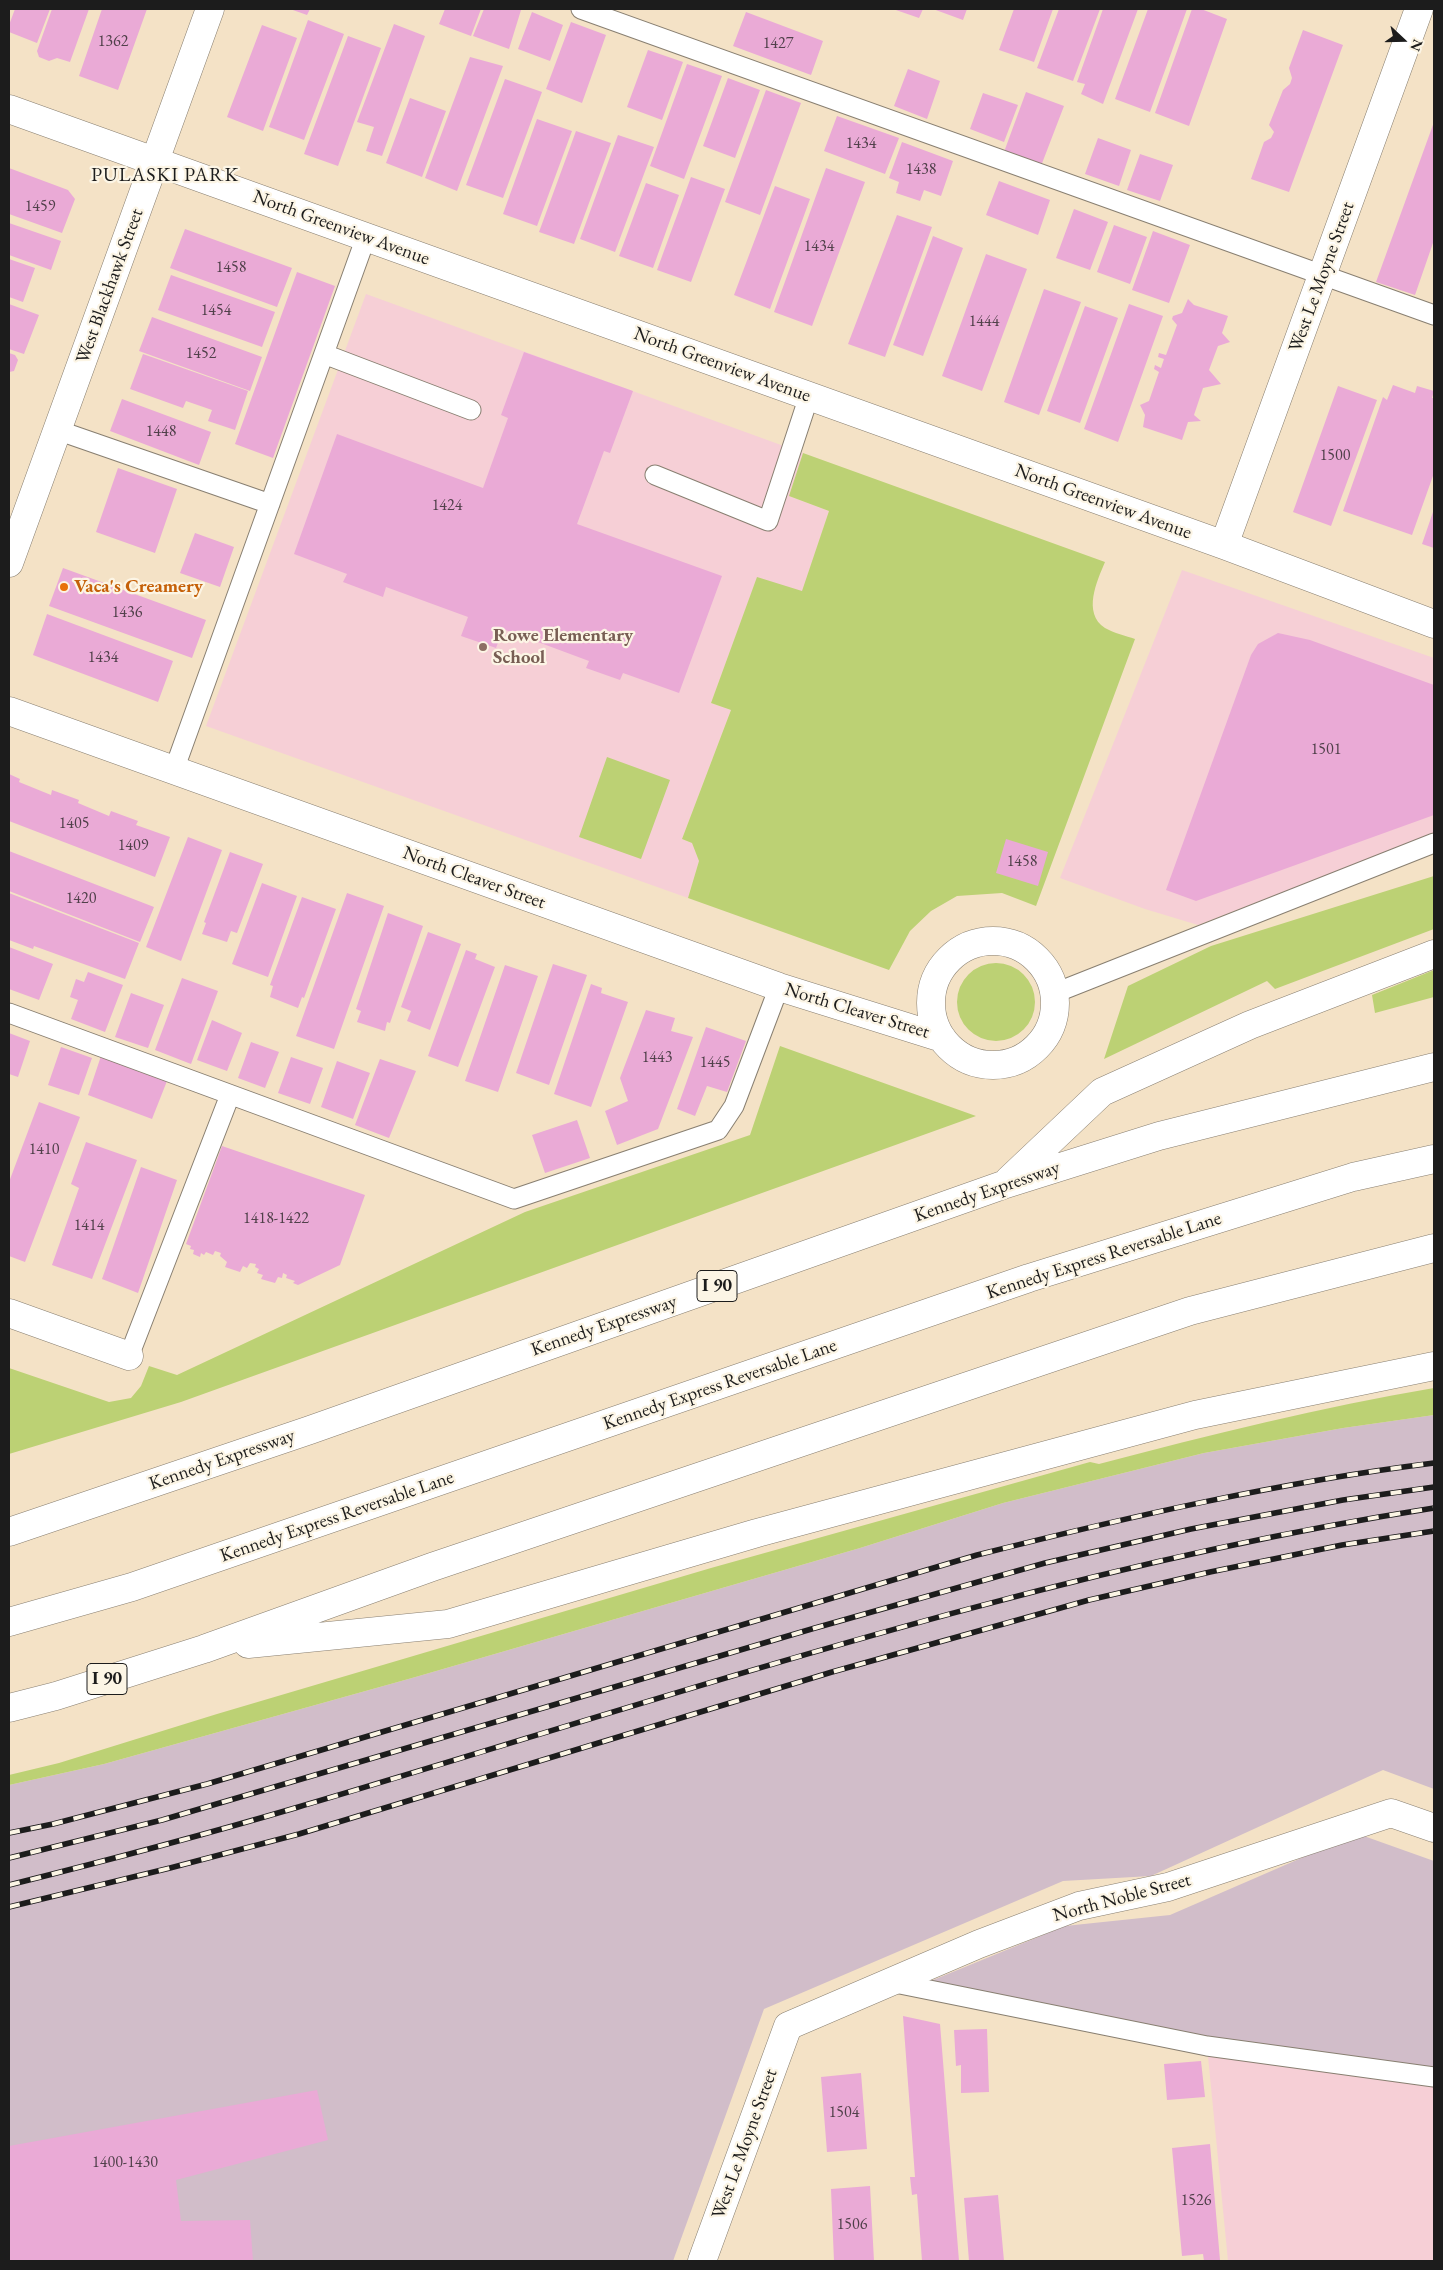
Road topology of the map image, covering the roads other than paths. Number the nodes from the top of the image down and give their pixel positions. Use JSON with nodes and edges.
{"nodes":[{"id":1,"x":210,"y":9,"type":"edge"},
{"id":2,"x":581,"y":9,"type":"edge"},
{"id":3,"x":1420,"y":9,"type":"edge"},
{"id":4,"x":1434,"y":14,"type":"edge"},
{"id":5,"x":9,"y":109,"type":"edge"},
{"id":6,"x":154,"y":161,"type":"junction"},
{"id":7,"x":366,"y":237,"type":"junction"},
{"id":8,"x":1323,"y":274,"type":"junction"},
{"id":9,"x":1434,"y":315,"type":"edge"},
{"id":10,"x":324,"y":354,"type":"junction"},
{"id":11,"x":809,"y":396,"type":"junction"},
{"id":12,"x":470,"y":410,"type":"dead end"},
{"id":13,"x":57,"y":430,"type":"junction"},
{"id":14,"x":656,"y":474,"type":"dead end"},
{"id":15,"x":270,"y":504,"type":"junction"},
{"id":16,"x":1224,"y":545,"type":"junction"},
{"id":17,"x":9,"y":562,"type":"edge"},
{"id":18,"x":1434,"y":624,"type":"edge"},
{"id":19,"x":9,"y":711,"type":"edge"},
{"id":20,"x":174,"y":770,"type":"junction"},
{"id":21,"x":1434,"y":843,"type":"edge"},
{"id":22,"x":1434,"y":954,"type":"edge"},
{"id":23,"x":779,"y":987,"type":"junction"},
{"id":24,"x":1055,"y":992,"type":"junction"},
{"id":25,"x":9,"y":1013,"type":"edge"},
{"id":26,"x":942,"y":1038,"type":"junction"},
{"id":27,"x":1434,"y":1067,"type":"edge"},
{"id":28,"x":230,"y":1094,"type":"junction"},
{"id":29,"x":1434,"y":1159,"type":"edge"},
{"id":30,"x":1004,"y":1185,"type":"junction"},
{"id":31,"x":1434,"y":1248,"type":"edge"},
{"id":32,"x":9,"y":1313,"type":"edge"},
{"id":33,"x":129,"y":1356,"type":"joint"},
{"id":34,"x":1434,"y":1366,"type":"edge"},
{"id":35,"x":9,"y":1532,"type":"edge"},
{"id":36,"x":9,"y":1622,"type":"edge"},
{"id":37,"x":204,"y":1649,"type":"junction"},
{"id":38,"x":9,"y":1708,"type":"edge"},
{"id":39,"x":1434,"y":1828,"type":"edge"},
{"id":40,"x":890,"y":1982,"type":"junction"},
{"id":41,"x":788,"y":2026,"type":"joint"},
{"id":42,"x":1434,"y":2077,"type":"edge"},
{"id":43,"x":702,"y":2261,"type":"edge"}],
"edges":[{"from":1,"to":6,"type":"main road","name":"West Blackhawk Street"},
{"from":2,"to":8,"type":"lane"},
{"from":3,"to":4,"type":"main road"},
{"from":3,"to":8,"type":"main road","name":"West Le Moyne Street"},
{"from":5,"to":6,"type":"main road","name":"North Greenview Avenue"},
{"from":6,"to":7,"type":"main road","name":"North Greenview Avenue"},
{"from":6,"to":13,"type":"main road","name":"West Blackhawk Street"},
{"from":7,"to":10,"type":"lane"},
{"from":7,"to":11,"type":"main road","name":"North Greenview Avenue"},
{"from":8,"to":9,"type":"lane"},
{"from":8,"to":16,"type":"main road","name":"West Le Moyne Street"},
{"from":10,"to":12,"type":"lane"},
{"from":10,"to":15,"type":"lane"},
{"from":11,"to":14,"type":"lane"},
{"from":11,"to":16,"type":"main road","name":"North Greenview Avenue"},
{"from":13,"to":15,"type":"lane"},
{"from":13,"to":17,"type":"main road","name":"West Blackhawk Street"},
{"from":15,"to":20,"type":"lane"},
{"from":16,"to":18,"type":"main road","name":"North Greenview Avenue"},
{"from":19,"to":20,"type":"main road","name":"North Cleaver Street"},
{"from":20,"to":23,"type":"main road","name":"North Cleaver Street"},
{"from":21,"to":24,"type":"lane"},
{"from":22,"to":30,"type":"main road"},
{"from":23,"to":26,"type":"main road","name":"North Cleaver Street"},
{"from":23,"to":28,"type":"lane"},
{"from":24,"to":26,"type":"main road","name":"North Cleaver Street"},
{"from":24,"to":26,"type":"main road","name":"North Cleaver Street"},
{"from":25,"to":28,"type":"lane"},
{"from":27,"to":30,"type":"main road","name":"Kennedy Expressway","number":"I 90"},
{"from":28,"to":33,"type":"lane"},
{"from":29,"to":36,"type":"main road","name":"Kennedy Express Reversable Lane"},
{"from":30,"to":35,"type":"main road","name":"Kennedy Expressway","number":"I 90"},
{"from":31,"to":37,"type":"main road","number":"I 90"},
{"from":32,"to":33,"type":"main road"},
{"from":34,"to":37,"type":"main road"},
{"from":37,"to":38,"type":"main road","number":"I 90"},
{"from":39,"to":40,"type":"main road","name":"North Noble Street"},
{"from":40,"to":41,"type":"main road","name":"North Noble Street"},
{"from":40,"to":42,"type":"lane"},
{"from":41,"to":43,"type":"main road","name":"West Le Moyne Street"}]}
